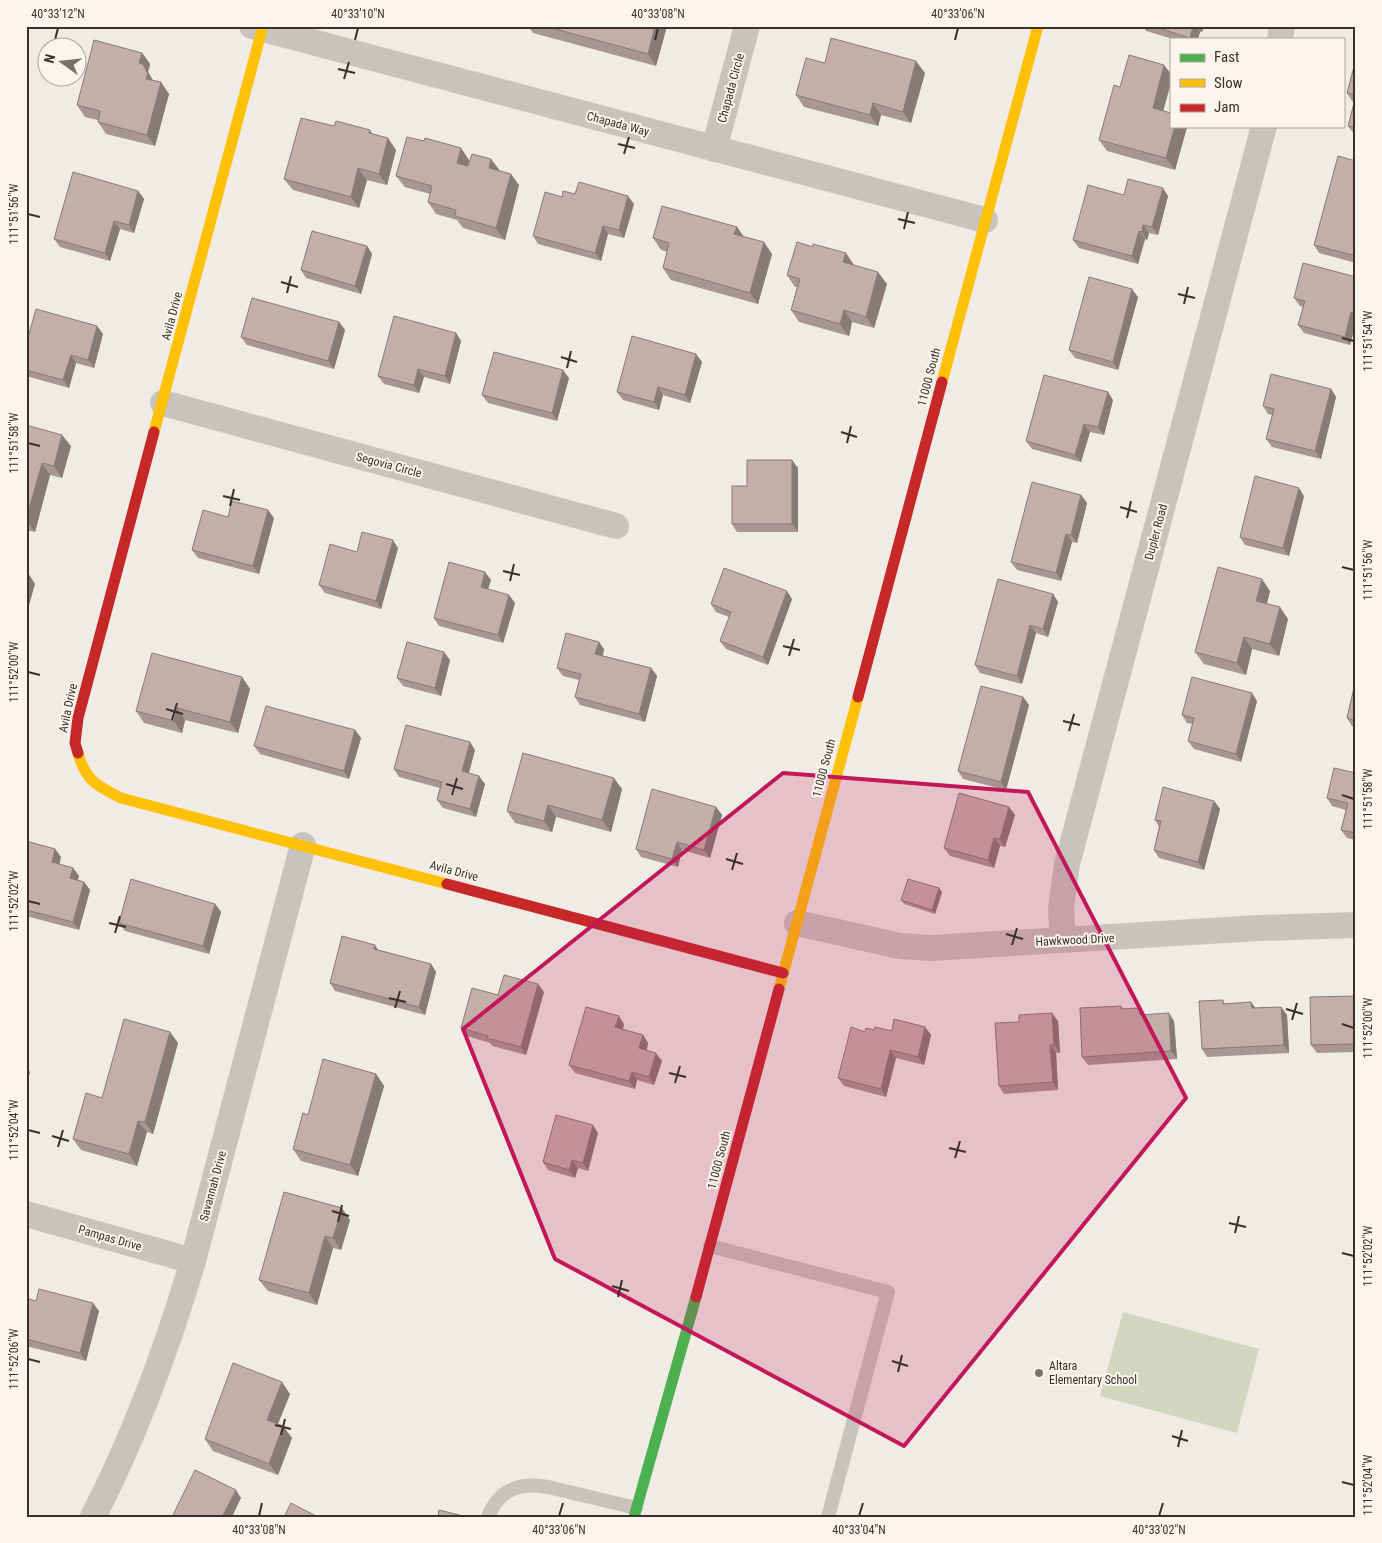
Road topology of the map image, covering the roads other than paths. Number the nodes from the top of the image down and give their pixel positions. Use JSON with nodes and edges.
{"nodes":[{"id":1,"x":747,"y":26,"type":"edge"},
{"id":2,"x":1038,"y":26,"type":"edge"},
{"id":3,"x":259,"y":27,"type":"edge"},
{"id":4,"x":1263,"y":128,"type":"edge"},
{"id":5,"x":714,"y":149,"type":"junction"},
{"id":6,"x":985,"y":220,"type":"junction"},
{"id":7,"x":162,"y":403,"type":"junction"},
{"id":8,"x":616,"y":526,"type":"dead end"},
{"id":9,"x":303,"y":845,"type":"junction"},
{"id":10,"x":797,"y":924,"type":"junction"},
{"id":11,"x":1356,"y":925,"type":"edge"},
{"id":12,"x":1063,"y":940,"type":"junction"},
{"id":13,"x":783,"y":973,"type":"junction"},
{"id":14,"x":26,"y":1214,"type":"edge"},
{"id":15,"x":710,"y":1246,"type":"junction"},
{"id":16,"x":193,"y":1261,"type":"junction"},
{"id":17,"x":635,"y":1512,"type":"edge"},
{"id":18,"x":93,"y":1517,"type":"edge"},
{"id":19,"x":488,"y":1517,"type":"edge"},
{"id":20,"x":828,"y":1517,"type":"edge"}],
"edges":[{"from":1,"to":5,"type":"street","name":"Chapada Circle"},
{"from":2,"to":6,"type":"street","name":"11000 South"},
{"from":3,"to":5,"type":"street","name":"Chapada Way"},
{"from":3,"to":7,"type":"street","name":"Avila Drive"},
{"from":4,"to":12,"type":"street","name":"Dupler Road"},
{"from":5,"to":6,"type":"street","name":"Chapada Way"},
{"from":6,"to":10,"type":"street","name":"11000 South"},
{"from":7,"to":8,"type":"street","name":"Segovia Circle"},
{"from":7,"to":9,"type":"street","name":"Avila Drive"},
{"from":9,"to":13,"type":"street","name":"Avila Drive"},
{"from":9,"to":16,"type":"street","name":"Savannah Drive"},
{"from":10,"to":12,"type":"street","name":"Hawkwood Drive"},
{"from":10,"to":13,"type":"street","name":"11000 South"},
{"from":11,"to":12,"type":"street","name":"Hawkwood Drive"},
{"from":13,"to":15,"type":"street","name":"11000 South"},
{"from":14,"to":16,"type":"street","name":"Pampas Drive"},
{"from":15,"to":17,"type":"street","name":"11000 South"},
{"from":15,"to":20,"type":"lane"},
{"from":16,"to":18,"type":"street","name":"Savannah Drive"},
{"from":17,"to":19,"type":"lane"}]}
